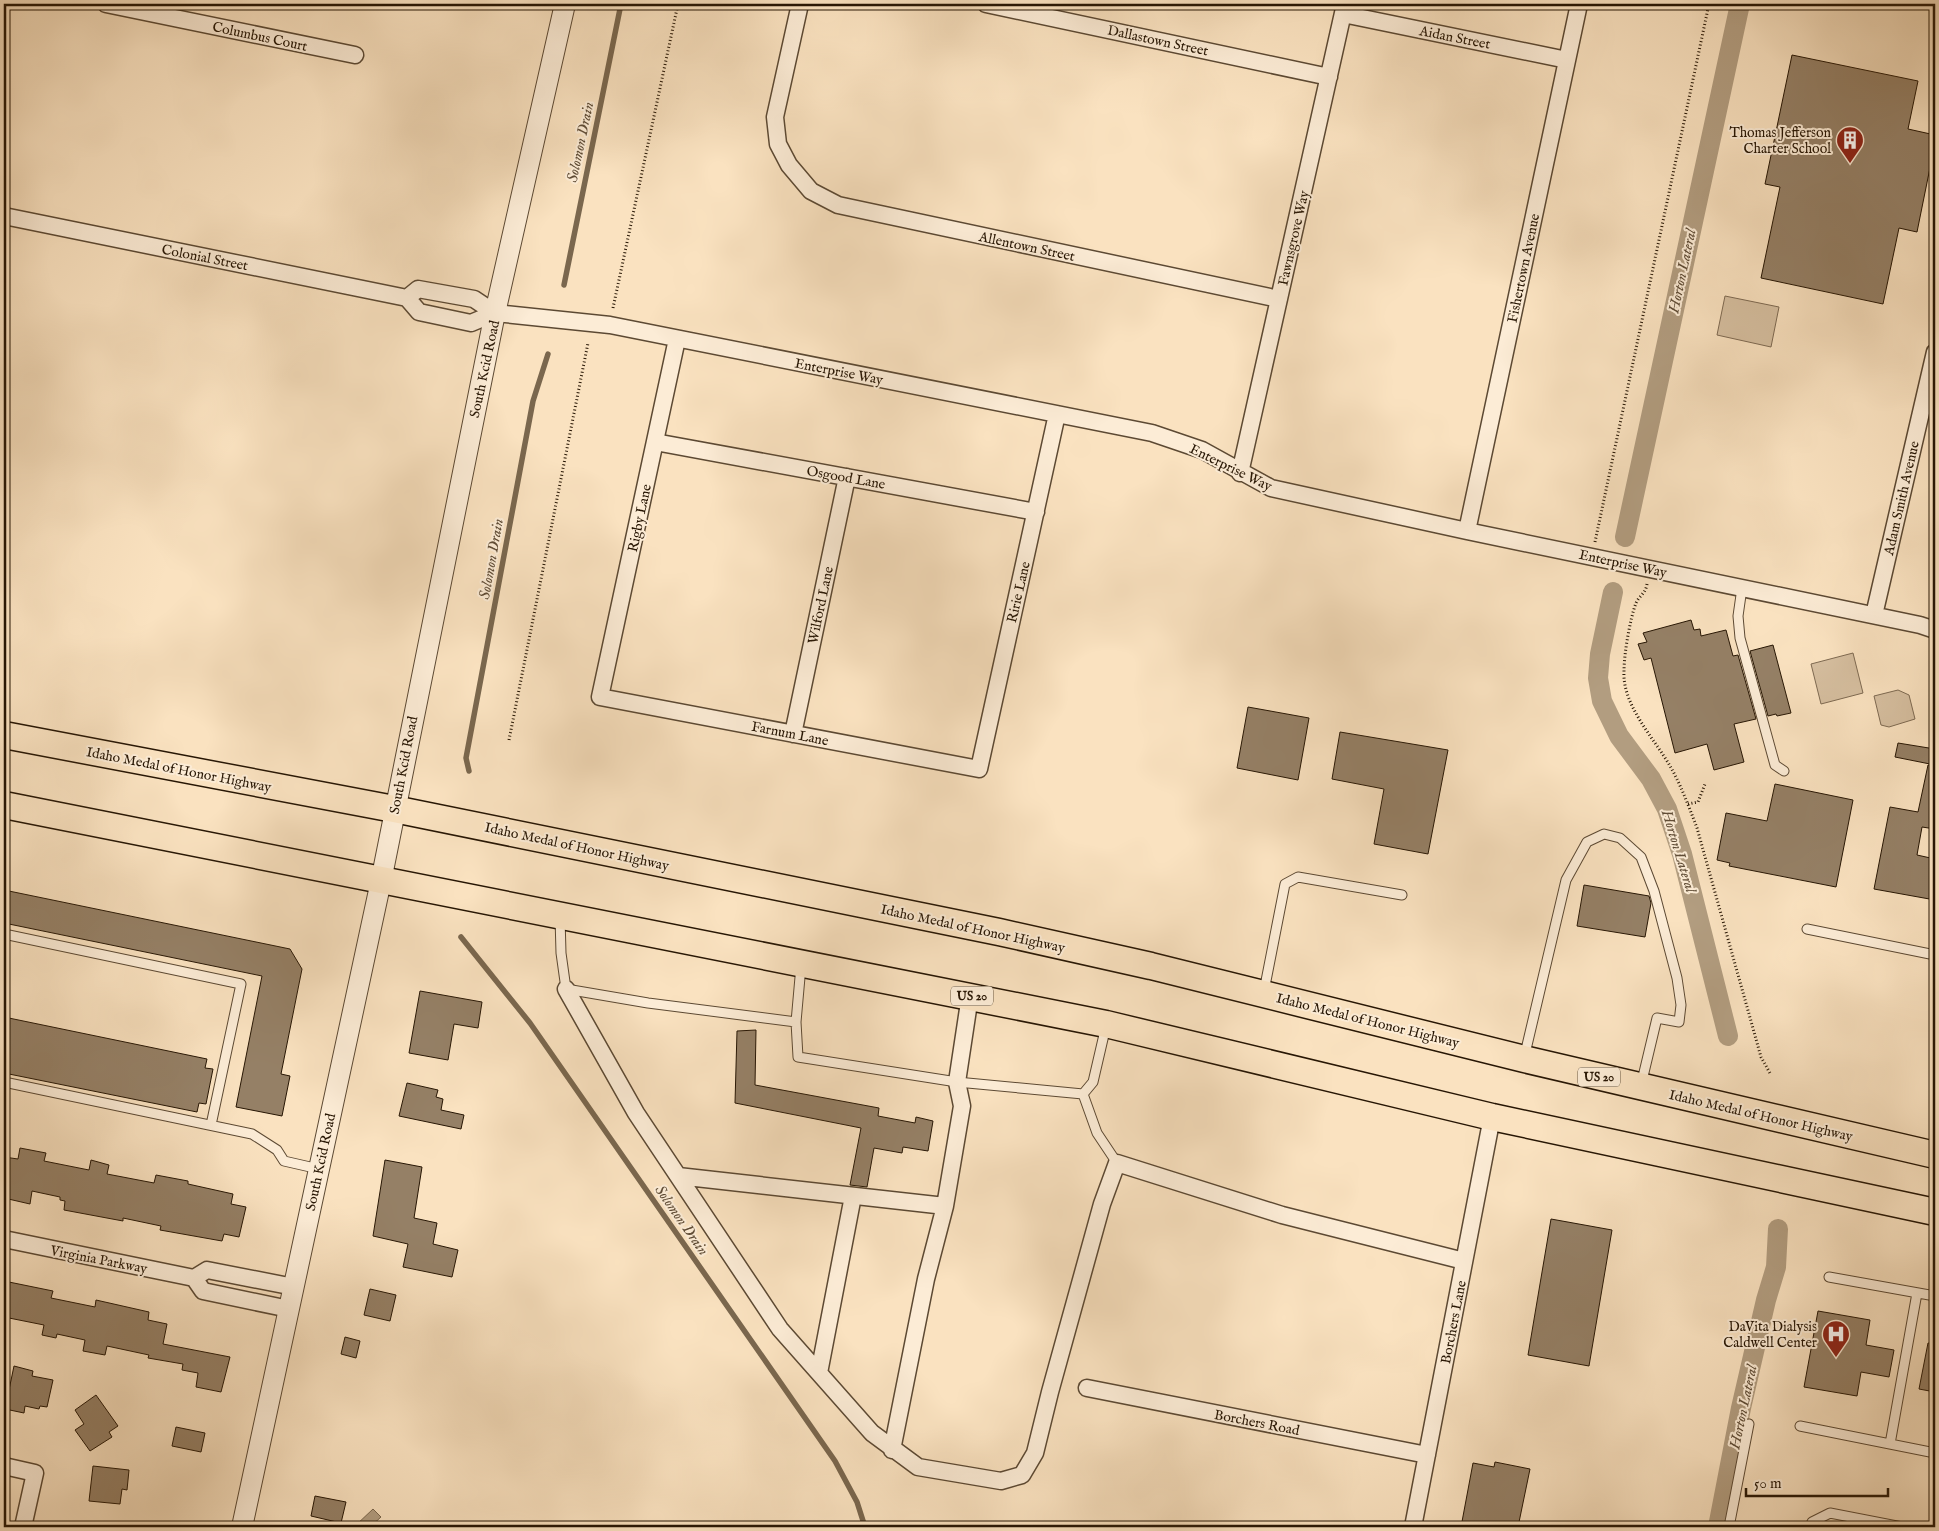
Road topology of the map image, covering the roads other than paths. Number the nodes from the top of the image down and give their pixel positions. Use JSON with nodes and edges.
{"nodes":[{"id":1,"x":106,"y":4,"type":"edge"},
{"id":2,"x":565,"y":4,"type":"edge"},
{"id":3,"x":800,"y":4,"type":"edge"},
{"id":4,"x":986,"y":4,"type":"edge"},
{"id":5,"x":1579,"y":4,"type":"edge"},
{"id":6,"x":1344,"y":9,"type":"edge"},
{"id":7,"x":355,"y":55,"type":"dead end"},
{"id":8,"x":1567,"y":60,"type":"junction"},
{"id":9,"x":1330,"y":77,"type":"junction"},
{"id":10,"x":4,"y":216,"type":"edge"},
{"id":11,"x":407,"y":298,"type":"junction"},
{"id":12,"x":1279,"y":299,"type":"junction"},
{"id":13,"x":495,"y":313,"type":"junction"},
{"id":14,"x":677,"y":339,"type":"junction"},
{"id":15,"x":1935,"y":352,"type":"edge"},
{"id":16,"x":1057,"y":414,"type":"junction"},
{"id":17,"x":655,"y":442,"type":"junction"},
{"id":18,"x":1240,"y":472,"type":"junction"},
{"id":19,"x":847,"y":477,"type":"junction"},
{"id":20,"x":1036,"y":512,"type":"junction"},
{"id":21,"x":1467,"y":531,"type":"junction"},
{"id":22,"x":1742,"y":588,"type":"junction"},
{"id":23,"x":1874,"y":616,"type":"junction"},
{"id":24,"x":1935,"y":630,"type":"edge"},
{"id":25,"x":600,"y":697,"type":"joint"},
{"id":26,"x":793,"y":734,"type":"junction"},
{"id":27,"x":4,"y":735,"type":"edge"},
{"id":28,"x":979,"y":769,"type":"joint"},
{"id":29,"x":1784,"y":771,"type":"dead end"},
{"id":30,"x":4,"y":805,"type":"edge"},
{"id":31,"x":394,"y":809,"type":"junction"},
{"id":32,"x":381,"y":881,"type":"junction"},
{"id":33,"x":1402,"y":895,"type":"dead end"},
{"id":34,"x":560,"y":917,"type":"junction"},
{"id":35,"x":1807,"y":929,"type":"dead end"},
{"id":36,"x":4,"y":934,"type":"edge"},
{"id":37,"x":1935,"y":956,"type":"edge"},
{"id":38,"x":802,"y":964,"type":"junction"},
{"id":39,"x":566,"y":989,"type":"junction"},
{"id":40,"x":1264,"y":994,"type":"junction"},
{"id":41,"x":970,"y":996,"type":"junction"},
{"id":42,"x":796,"y":1022,"type":"junction"},
{"id":43,"x":1106,"y":1024,"type":"junction"},
{"id":44,"x":1524,"y":1059,"type":"junction"},
{"id":45,"x":4,"y":1082,"type":"edge"},
{"id":46,"x":957,"y":1082,"type":"junction"},
{"id":47,"x":1641,"y":1087,"type":"junction"},
{"id":48,"x":1083,"y":1094,"type":"junction"},
{"id":49,"x":1492,"y":1117,"type":"junction"},
{"id":50,"x":211,"y":1125,"type":"junction"},
{"id":51,"x":1935,"y":1155,"type":"edge"},
{"id":52,"x":1117,"y":1163,"type":"junction"},
{"id":53,"x":319,"y":1169,"type":"junction"},
{"id":54,"x":678,"y":1176,"type":"junction"},
{"id":55,"x":853,"y":1196,"type":"junction"},
{"id":56,"x":945,"y":1206,"type":"junction"},
{"id":57,"x":1935,"y":1212,"type":"edge"},
{"id":58,"x":4,"y":1240,"type":"edge"},
{"id":59,"x":1464,"y":1260,"type":"junction"},
{"id":60,"x":1829,"y":1277,"type":"dead end"},
{"id":61,"x":194,"y":1278,"type":"junction"},
{"id":62,"x":294,"y":1287,"type":"junction"},
{"id":63,"x":1917,"y":1293,"type":"junction"},
{"id":64,"x":1935,"y":1296,"type":"edge"},
{"id":65,"x":289,"y":1309,"type":"junction"},
{"id":66,"x":818,"y":1374,"type":"junction"},
{"id":67,"x":1087,"y":1388,"type":"dead end"},
{"id":68,"x":1750,"y":1424,"type":"dead end"},
{"id":69,"x":1800,"y":1426,"type":"dead end"},
{"id":70,"x":1890,"y":1444,"type":"junction"},
{"id":71,"x":892,"y":1450,"type":"junction"},
{"id":72,"x":1935,"y":1453,"type":"edge"},
{"id":73,"x":1427,"y":1455,"type":"junction"},
{"id":74,"x":4,"y":1466,"type":"edge"},
{"id":75,"x":23,"y":1527,"type":"edge"},
{"id":76,"x":242,"y":1527,"type":"edge"},
{"id":77,"x":1413,"y":1527,"type":"edge"},
{"id":78,"x":1729,"y":1527,"type":"edge"},
{"id":79,"x":1810,"y":1527,"type":"edge"},
{"id":80,"x":1902,"y":1527,"type":"edge"}],
"edges":[{"from":1,"to":7,"type":"street","name":"Columbus Court"},
{"from":2,"to":13,"type":"street","name":"South Kcid Road"},
{"from":3,"to":12,"type":"street","name":"Allentown Street"},
{"from":4,"to":9,"type":"street","name":"Dallastown Street"},
{"from":5,"to":8,"type":"street","name":"Fishertown Avenue"},
{"from":6,"to":8,"type":"street","name":"Aidan Street"},
{"from":6,"to":9,"type":"street","name":"Fawnsgrove Way"},
{"from":8,"to":21,"type":"street","name":"Fishertown Avenue"},
{"from":9,"to":12,"type":"street","name":"Fawnsgrove Way"},
{"from":10,"to":11,"type":"street","name":"Colonial Street"},
{"from":11,"to":13,"type":"street","name":"Colonial Street"},
{"from":11,"to":13,"type":"street","name":"Colonial Street"},
{"from":12,"to":18,"type":"street","name":"Fawnsgrove Way"},
{"from":13,"to":14,"type":"street","name":"Enterprise Way"},
{"from":13,"to":31,"type":"street","name":"South Kcid Road"},
{"from":14,"to":16,"type":"street","name":"Enterprise Way"},
{"from":14,"to":17,"type":"street","name":"Rigby Lane"},
{"from":15,"to":23,"type":"street","name":"Adam Smith Avenue"},
{"from":16,"to":18,"type":"street","name":"Enterprise Way"},
{"from":16,"to":20,"type":"street","name":"Ririe Lane"},
{"from":17,"to":19,"type":"street","name":"Osgood Lane"},
{"from":17,"to":25,"type":"street","name":"Rigby Lane"},
{"from":18,"to":21,"type":"street","name":"Enterprise Way"},
{"from":19,"to":20,"type":"street","name":"Osgood Lane"},
{"from":19,"to":26,"type":"street","name":"Wilford Lane"},
{"from":20,"to":28,"type":"street","name":"Ririe Lane"},
{"from":21,"to":22,"type":"street","name":"Enterprise Way"},
{"from":22,"to":23,"type":"street","name":"Enterprise Way"},
{"from":22,"to":29,"type":"lane"},
{"from":23,"to":24,"type":"street","name":"Enterprise Way"},
{"from":25,"to":26,"type":"street","name":"Farnum Lane"},
{"from":26,"to":28,"type":"street","name":"Farnum Lane"},
{"from":27,"to":31,"type":"main road","name":"Idaho Medal of Honor Highway"},
{"from":30,"to":32,"type":"main road","number":"US 20"},
{"from":31,"to":32,"type":"street","name":"South Kcid Road"},
{"from":31,"to":40,"type":"main road","name":"Idaho Medal of Honor Highway"},
{"from":32,"to":34,"type":"main road","number":"US 20"},
{"from":32,"to":53,"type":"street","name":"South Kcid Road"},
{"from":33,"to":40,"type":"lane"},
{"from":34,"to":38,"type":"main road","number":"US 20"},
{"from":34,"to":39,"type":"lane"},
{"from":35,"to":37,"type":"lane"},
{"from":36,"to":50,"type":"lane"},
{"from":38,"to":41,"type":"main road","number":"US 20"},
{"from":38,"to":42,"type":"lane"},
{"from":39,"to":42,"type":"lane"},
{"from":39,"to":54,"type":"street"},
{"from":40,"to":44,"type":"main road","name":"Idaho Medal of Honor Highway","number":"US 20"},
{"from":41,"to":43,"type":"main road","number":"US 20"},
{"from":41,"to":46,"type":"street"},
{"from":42,"to":46,"type":"lane"},
{"from":43,"to":48,"type":"lane"},
{"from":43,"to":49,"type":"main road","number":"US 20"},
{"from":44,"to":47,"type":"main road","name":"Idaho Medal of Honor Highway","number":"US 20"},
{"from":44,"to":47,"type":"lane"},
{"from":45,"to":50,"type":"lane"},
{"from":46,"to":48,"type":"lane"},
{"from":46,"to":56,"type":"street"},
{"from":47,"to":51,"type":"main road","name":"Idaho Medal of Honor Highway","number":"US 20"},
{"from":48,"to":52,"type":"lane"},
{"from":49,"to":57,"type":"main road","number":"US 20"},
{"from":49,"to":59,"type":"street","name":"Borchers Lane"},
{"from":50,"to":53,"type":"lane"},
{"from":52,"to":59,"type":"street"},
{"from":52,"to":71,"type":"street"},
{"from":53,"to":62,"type":"street","name":"South Kcid Road"},
{"from":54,"to":55,"type":"street"},
{"from":54,"to":66,"type":"street"},
{"from":55,"to":56,"type":"street"},
{"from":55,"to":66,"type":"street"},
{"from":56,"to":71,"type":"street"},
{"from":58,"to":61,"type":"street","name":"Virginia Parkway"},
{"from":59,"to":73,"type":"street","name":"Borchers Lane"},
{"from":60,"to":63,"type":"lane"},
{"from":61,"to":62,"type":"street","name":"Virginia Parkway"},
{"from":61,"to":65,"type":"street","name":"Virginia Parkway"},
{"from":62,"to":65,"type":"street","name":"South Kcid Road"},
{"from":63,"to":64,"type":"lane"},
{"from":63,"to":70,"type":"lane"},
{"from":65,"to":76,"type":"street","name":"South Kcid Road"},
{"from":66,"to":71,"type":"street"},
{"from":67,"to":73,"type":"street","name":"Borchers Road"},
{"from":68,"to":78,"type":"lane"},
{"from":69,"to":70,"type":"lane"},
{"from":70,"to":72,"type":"lane"},
{"from":73,"to":77,"type":"street","name":"Borchers Lane"},
{"from":74,"to":75,"type":"street"},
{"from":79,"to":80,"type":"lane"}]}
